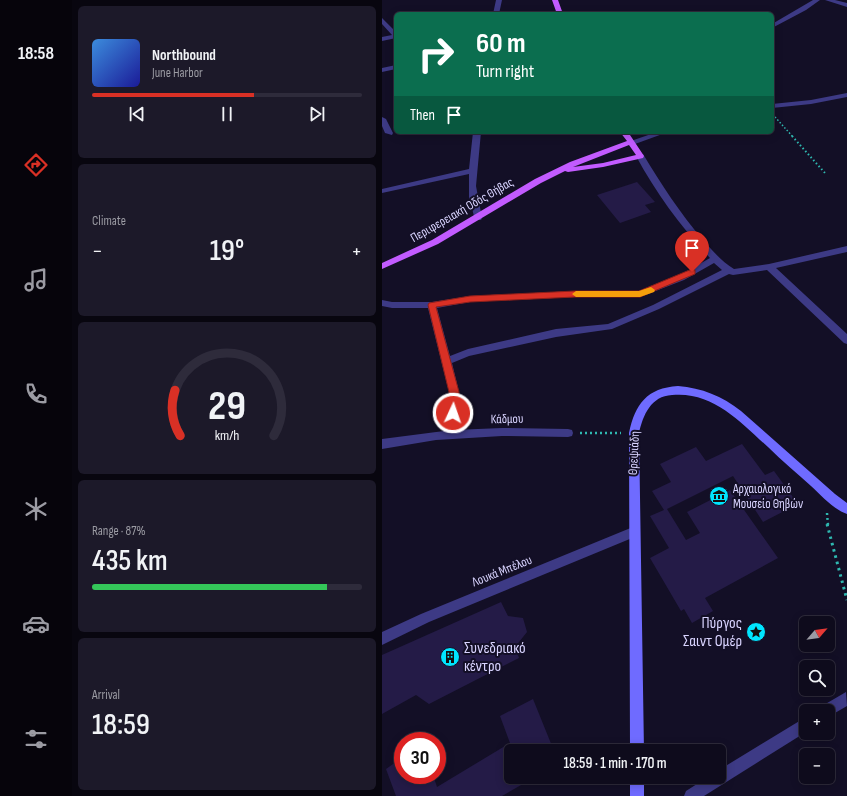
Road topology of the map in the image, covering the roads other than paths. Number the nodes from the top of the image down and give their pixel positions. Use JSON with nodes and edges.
{"nodes":[{"id":1,"x":499,"y":0,"type":"edge"},
{"id":2,"x":555,"y":0,"type":"edge"},
{"id":3,"x":816,"y":0,"type":"edge"},
{"id":4,"x":828,"y":0,"type":"edge"},
{"id":5,"x":847,"y":5,"type":"edge"},
{"id":6,"x":496,"y":12,"type":"edge"},
{"id":7,"x":559,"y":12,"type":"edge"},
{"id":8,"x":382,"y":20,"type":"edge"},
{"id":9,"x":774,"y":25,"type":"edge"},
{"id":10,"x":394,"y":34,"type":"edge"},
{"id":11,"x":394,"y":36,"type":"edge"},
{"id":12,"x":382,"y":39,"type":"edge"},
{"id":13,"x":394,"y":67,"type":"edge"},
{"id":14,"x":382,"y":70,"type":"edge"},
{"id":15,"x":847,"y":95,"type":"edge"},
{"id":16,"x":774,"y":106,"type":"edge"},
{"id":17,"x":382,"y":119,"type":"edge"},
{"id":18,"x":391,"y":132,"type":"edge"},
{"id":19,"x":477,"y":134,"type":"edge"},
{"id":20,"x":626,"y":134,"type":"edge"},
{"id":21,"x":658,"y":134,"type":"edge"},
{"id":22,"x":632,"y":142,"type":"junction"},
{"id":23,"x":640,"y":156,"type":"junction"},
{"id":24,"x":473,"y":171,"type":"junction"},
{"id":25,"x":554,"y":173,"type":"junction"},
{"id":26,"x":382,"y":191,"type":"edge"},
{"id":27,"x":478,"y":218,"type":"junction"},
{"id":28,"x":847,"y":248,"type":"edge"},
{"id":29,"x":714,"y":259,"type":"junction"},
{"id":30,"x":382,"y":266,"type":"edge"},
{"id":31,"x":769,"y":267,"type":"junction"},
{"id":32,"x":727,"y":271,"type":"junction"},
{"id":33,"x":382,"y":303,"type":"edge"},
{"id":34,"x":432,"y":305,"type":"junction"},
{"id":35,"x":847,"y":340,"type":"edge"},
{"id":36,"x":447,"y":361,"type":"junction"},
{"id":37,"x":568,"y":433,"type":"road end"},
{"id":38,"x":448,"y":435,"type":"junction"},
{"id":39,"x":382,"y":444,"type":"edge"},
{"id":40,"x":847,"y":509,"type":"edge"},
{"id":41,"x":633,"y":532,"type":"junction"},
{"id":42,"x":382,"y":639,"type":"edge"},
{"id":43,"x":846,"y":699,"type":"dead end"},
{"id":44,"x":835,"y":706,"type":"edge"},
{"id":45,"x":799,"y":728,"type":"edge"},
{"id":46,"x":637,"y":744,"type":"edge"},
{"id":47,"x":637,"y":784,"type":"edge"},
{"id":48,"x":637,"y":796,"type":"edge"},
{"id":49,"x":691,"y":796,"type":"edge"}],
"edges":[{"from":1,"to":6,"type":"street"},
{"from":2,"to":7,"type":"main road"},
{"from":3,"to":9,"type":"street"},
{"from":4,"to":5,"type":"street"},
{"from":8,"to":10,"type":"street"},
{"from":11,"to":12,"type":"street"},
{"from":13,"to":14,"type":"street"},
{"from":15,"to":16,"type":"street"},
{"from":17,"to":18,"type":"street"},
{"from":19,"to":24,"type":"street"},
{"from":20,"to":22,"type":"main road"},
{"from":21,"to":22,"type":"street"},
{"from":22,"to":23,"type":"main road"},
{"from":22,"to":25,"type":"main road","name":"Περιφερειακή Οδός Θήβας"},
{"from":23,"to":25,"type":"main road","name":"Περιφερειακή Οδός Θήβας"},
{"from":23,"to":29,"type":"street"},
{"from":24,"to":26,"type":"street"},
{"from":24,"to":27,"type":"street"},
{"from":25,"to":27,"type":"main road","name":"Περιφερειακή Οδός Θήβας"},
{"from":27,"to":30,"type":"main road","name":"Περιφερειακή Οδός Θήβας"},
{"from":28,"to":31,"type":"street"},
{"from":29,"to":32,"type":"street"},
{"from":29,"to":34,"type":"street"},
{"from":31,"to":32,"type":"street"},
{"from":31,"to":35,"type":"street"},
{"from":32,"to":36,"type":"street"},
{"from":33,"to":34,"type":"street"},
{"from":34,"to":36,"type":"street"},
{"from":36,"to":38,"type":"street"},
{"from":37,"to":38,"type":"street","name":"Κάδμου"},
{"from":38,"to":39,"type":"street","name":"Κάδμου"},
{"from":40,"to":41,"type":"main road","name":"Θρεψιάδη"},
{"from":41,"to":42,"type":"street","name":"Λουκά Μπέλου"},
{"from":41,"to":46,"type":"main road","name":"Θρεψιάδη"},
{"from":43,"to":44,"type":"street"},
{"from":45,"to":49,"type":"street"},
{"from":47,"to":48,"type":"main road"}]}
